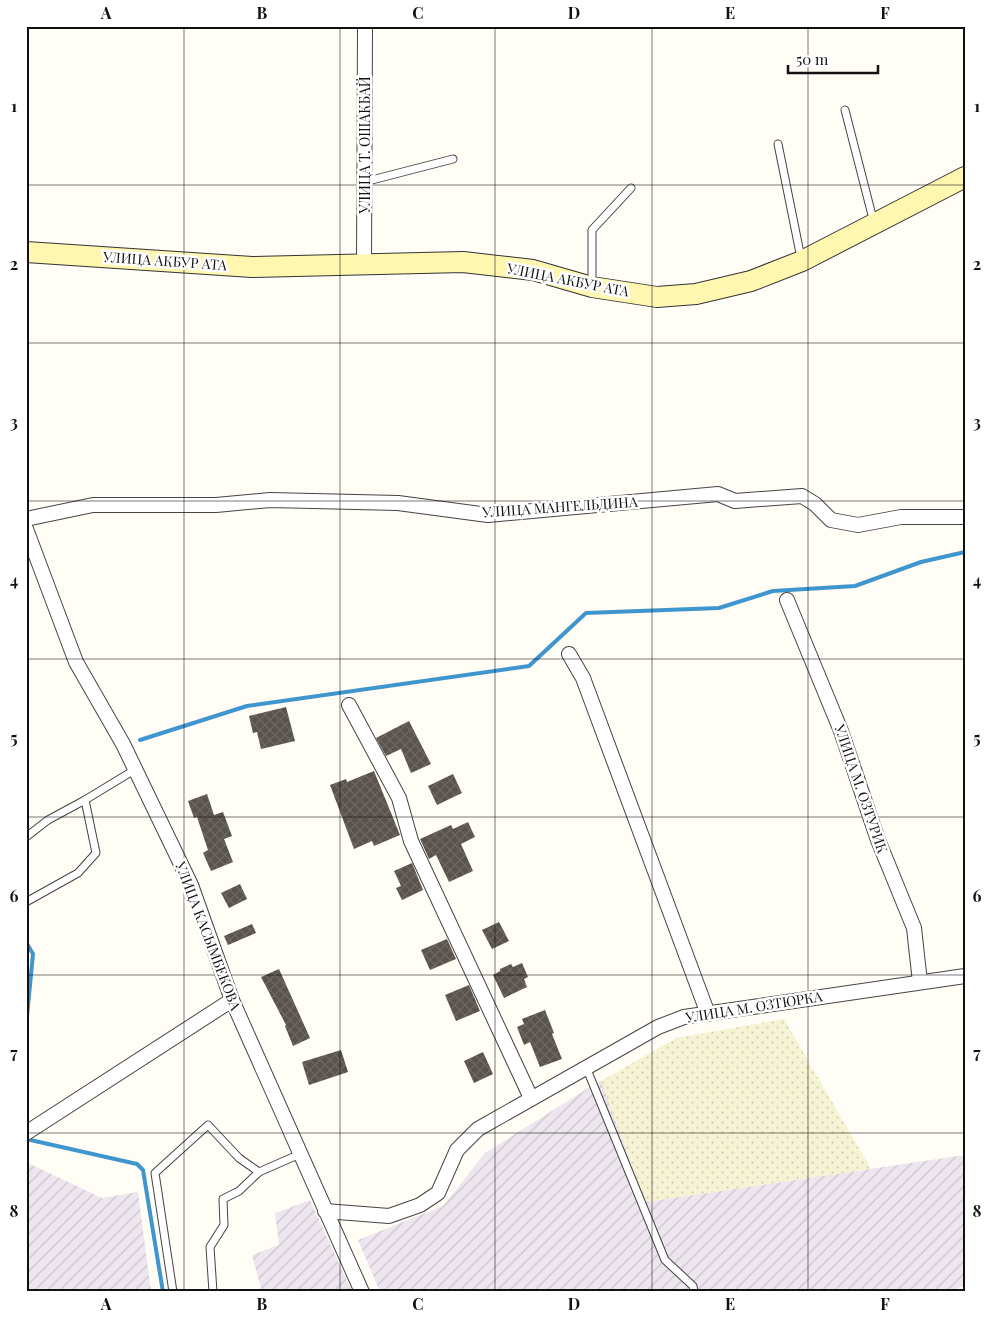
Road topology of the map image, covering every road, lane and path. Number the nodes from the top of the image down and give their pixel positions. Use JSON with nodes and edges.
{"nodes":[{"id":1,"x":366,"y":26,"type":"edge"},
{"id":2,"x":844,"y":110,"type":"dead end"},
{"id":3,"x":778,"y":144,"type":"dead end"},
{"id":4,"x":453,"y":159,"type":"dead end"},
{"id":5,"x":965,"y":177,"type":"edge"},
{"id":6,"x":364,"y":182,"type":"junction"},
{"id":7,"x":631,"y":188,"type":"dead end"},
{"id":8,"x":874,"y":223,"type":"junction"},
{"id":9,"x":26,"y":252,"type":"edge"},
{"id":10,"x":802,"y":261,"type":"junction"},
{"id":11,"x":364,"y":264,"type":"junction"},
{"id":12,"x":592,"y":287,"type":"junction"},
{"id":13,"x":965,"y":517,"type":"edge"},
{"id":14,"x":26,"y":519,"type":"edge"},
{"id":15,"x":26,"y":528,"type":"edge"},
{"id":16,"x":787,"y":600,"type":"dead end"},
{"id":17,"x":568,"y":654,"type":"dead end"},
{"id":18,"x":349,"y":705,"type":"dead end"},
{"id":19,"x":136,"y":769,"type":"junction"},
{"id":20,"x":85,"y":800,"type":"junction"},
{"id":21,"x":26,"y":837,"type":"edge"},
{"id":22,"x":26,"y":902,"type":"edge"},
{"id":23,"x":965,"y":976,"type":"edge"},
{"id":24,"x":920,"y":982,"type":"junction"},
{"id":25,"x":232,"y":1000,"type":"junction"},
{"id":26,"x":708,"y":1014,"type":"junction"},
{"id":27,"x":586,"y":1067,"type":"junction"},
{"id":28,"x":531,"y":1098,"type":"junction"},
{"id":29,"x":26,"y":1133,"type":"edge"},
{"id":30,"x":300,"y":1154,"type":"junction"},
{"id":31,"x":259,"y":1172,"type":"junction"},
{"id":32,"x":325,"y":1211,"type":"junction"},
{"id":33,"x":173,"y":1292,"type":"edge"},
{"id":34,"x":213,"y":1292,"type":"edge"},
{"id":35,"x":362,"y":1292,"type":"edge"},
{"id":36,"x":694,"y":1292,"type":"edge"}],
"edges":[{"from":1,"to":6,"type":"street","name":"УЛИЦА Т. ОШАКБАЙ"},
{"from":2,"to":8,"type":"lane"},
{"from":3,"to":10,"type":"lane"},
{"from":4,"to":6,"type":"lane"},
{"from":5,"to":8,"type":"main road","name":"УЛИЦА АКБУР АТА"},
{"from":6,"to":11,"type":"street","name":"УЛИЦА Т. ОШАКБАЙ"},
{"from":7,"to":12,"type":"lane"},
{"from":8,"to":10,"type":"main road","name":"УЛИЦА АКБУР АТА"},
{"from":9,"to":11,"type":"main road","name":"УЛИЦА АКБУР АТА"},
{"from":10,"to":12,"type":"main road","name":"УЛИЦА АКБУР АТА"},
{"from":11,"to":12,"type":"main road","name":"УЛИЦА АКБУР АТА"},
{"from":13,"to":14,"type":"street","name":"УЛИЦА МАНГЕЛЬДИНА"},
{"from":15,"to":19,"type":"street","name":"УЛИЦА КАСЫМБЕКОВА"},
{"from":16,"to":24,"type":"street","name":"УЛИЦА М. ОЗТУРИК"},
{"from":17,"to":26,"type":"street"},
{"from":18,"to":28,"type":"street"},
{"from":19,"to":20,"type":"lane"},
{"from":19,"to":25,"type":"street","name":"УЛИЦА КАСЫМБЕКОВА"},
{"from":20,"to":21,"type":"lane"},
{"from":20,"to":22,"type":"lane"},
{"from":23,"to":24,"type":"street","name":"УЛИЦА М. ОЗТЮРКА"},
{"from":24,"to":26,"type":"street","name":"УЛИЦА М. ОЗТЮРКА"},
{"from":25,"to":29,"type":"street"},
{"from":25,"to":30,"type":"street","name":"УЛИЦА КАСЫМБЕКОВА"},
{"from":26,"to":27,"type":"street","name":"УЛИЦА М. ОЗТЮРКА"},
{"from":27,"to":28,"type":"street","name":"УЛИЦА М. ОЗТЮРКА"},
{"from":27,"to":36,"type":"lane"},
{"from":28,"to":32,"type":"street","name":"УЛИЦА М. ОЗТЮРКА"},
{"from":30,"to":31,"type":"lane"},
{"from":30,"to":32,"type":"street","name":"УЛИЦА КАСЫМБЕКОВА"},
{"from":31,"to":33,"type":"lane"},
{"from":31,"to":34,"type":"lane"},
{"from":32,"to":35,"type":"street","name":"УЛИЦА КАСЫМБЕКОВА"}]}
